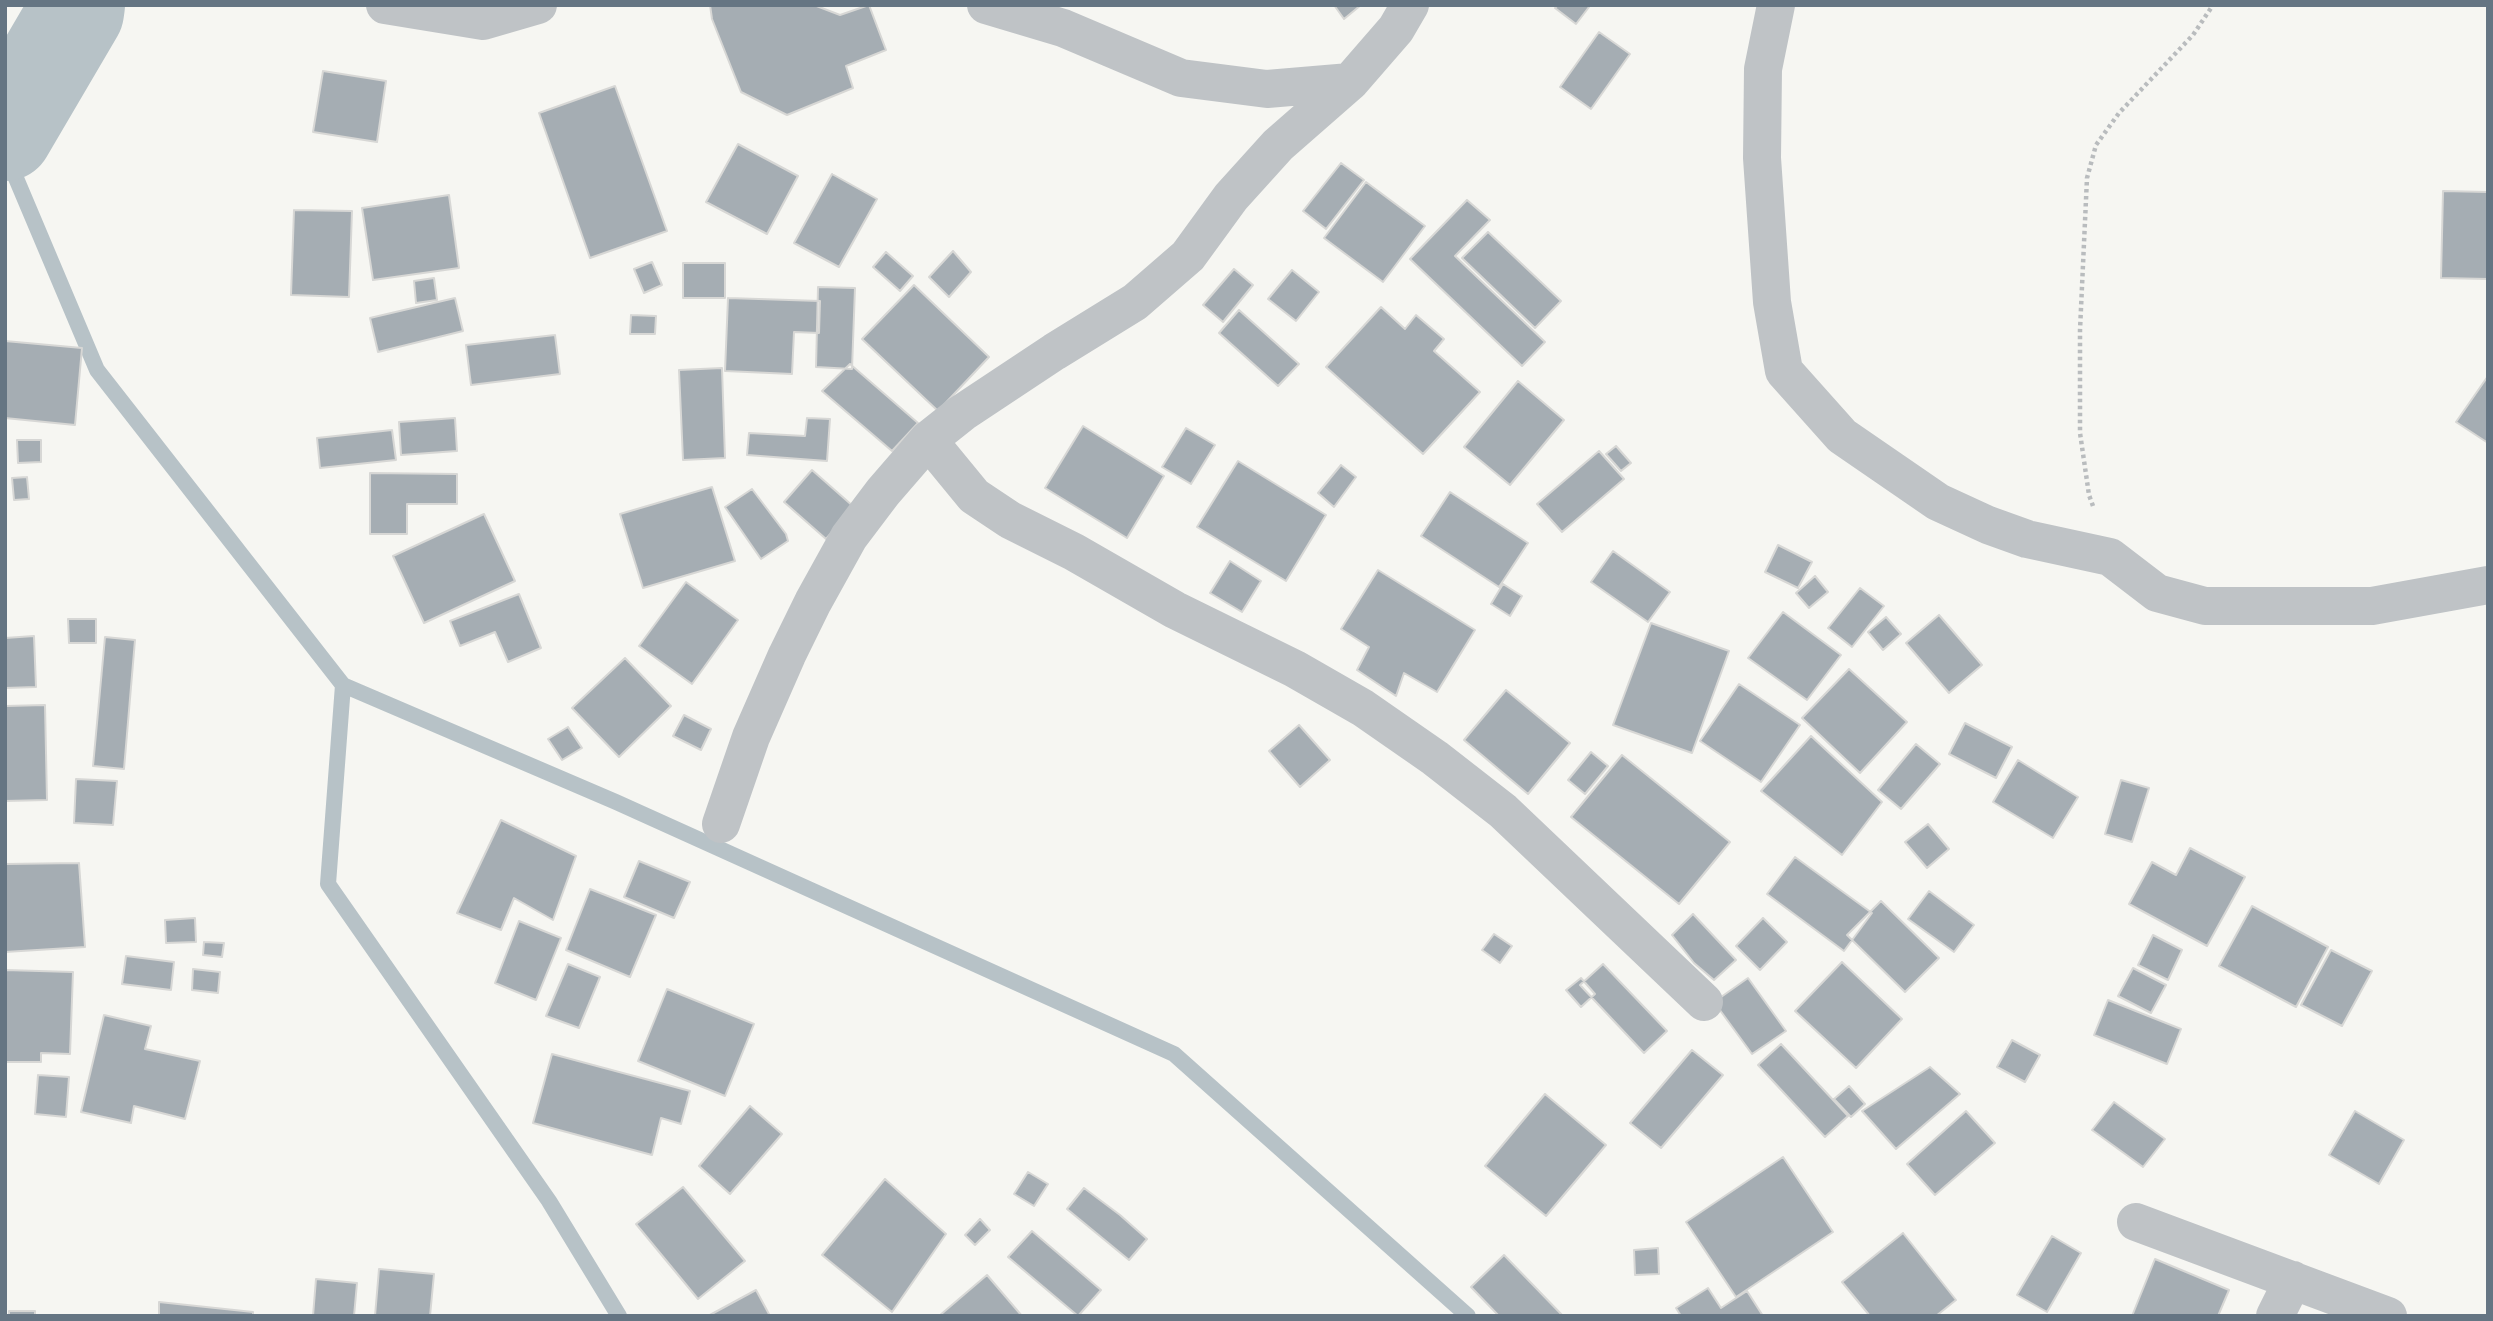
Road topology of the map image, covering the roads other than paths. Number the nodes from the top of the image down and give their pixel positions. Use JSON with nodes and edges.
{"nodes":[{"id":1,"x":385,"y":5,"type":"edge"},
{"id":2,"x":538,"y":5,"type":"edge"},
{"id":3,"x":986,"y":5,"type":"edge"},
{"id":4,"x":1410,"y":5,"type":"edge"},
{"id":5,"x":1776,"y":5,"type":"edge"},
{"id":6,"x":1350,"y":82,"type":"junction"},
{"id":7,"x":928,"y":440,"type":"junction"},
{"id":8,"x":2488,"y":585,"type":"edge"},
{"id":9,"x":721,"y":824,"type":"dead end"},
{"id":10,"x":1704,"y":1002,"type":"dead end"},
{"id":11,"x":2136,"y":1222,"type":"dead end"},
{"id":12,"x":2293,"y":1280,"type":"junction"},
{"id":13,"x":2275,"y":1316,"type":"edge"},
{"id":14,"x":2388,"y":1316,"type":"edge"}],
"edges":[{"from":1,"to":2,"type":"street"},
{"from":3,"to":6,"type":"street"},
{"from":4,"to":6,"type":"street"},
{"from":5,"to":8,"type":"street"},
{"from":6,"to":7,"type":"street"},
{"from":7,"to":9,"type":"street"},
{"from":7,"to":10,"type":"street"},
{"from":11,"to":12,"type":"street"},
{"from":12,"to":13,"type":"street"},
{"from":12,"to":14,"type":"street"}]}
